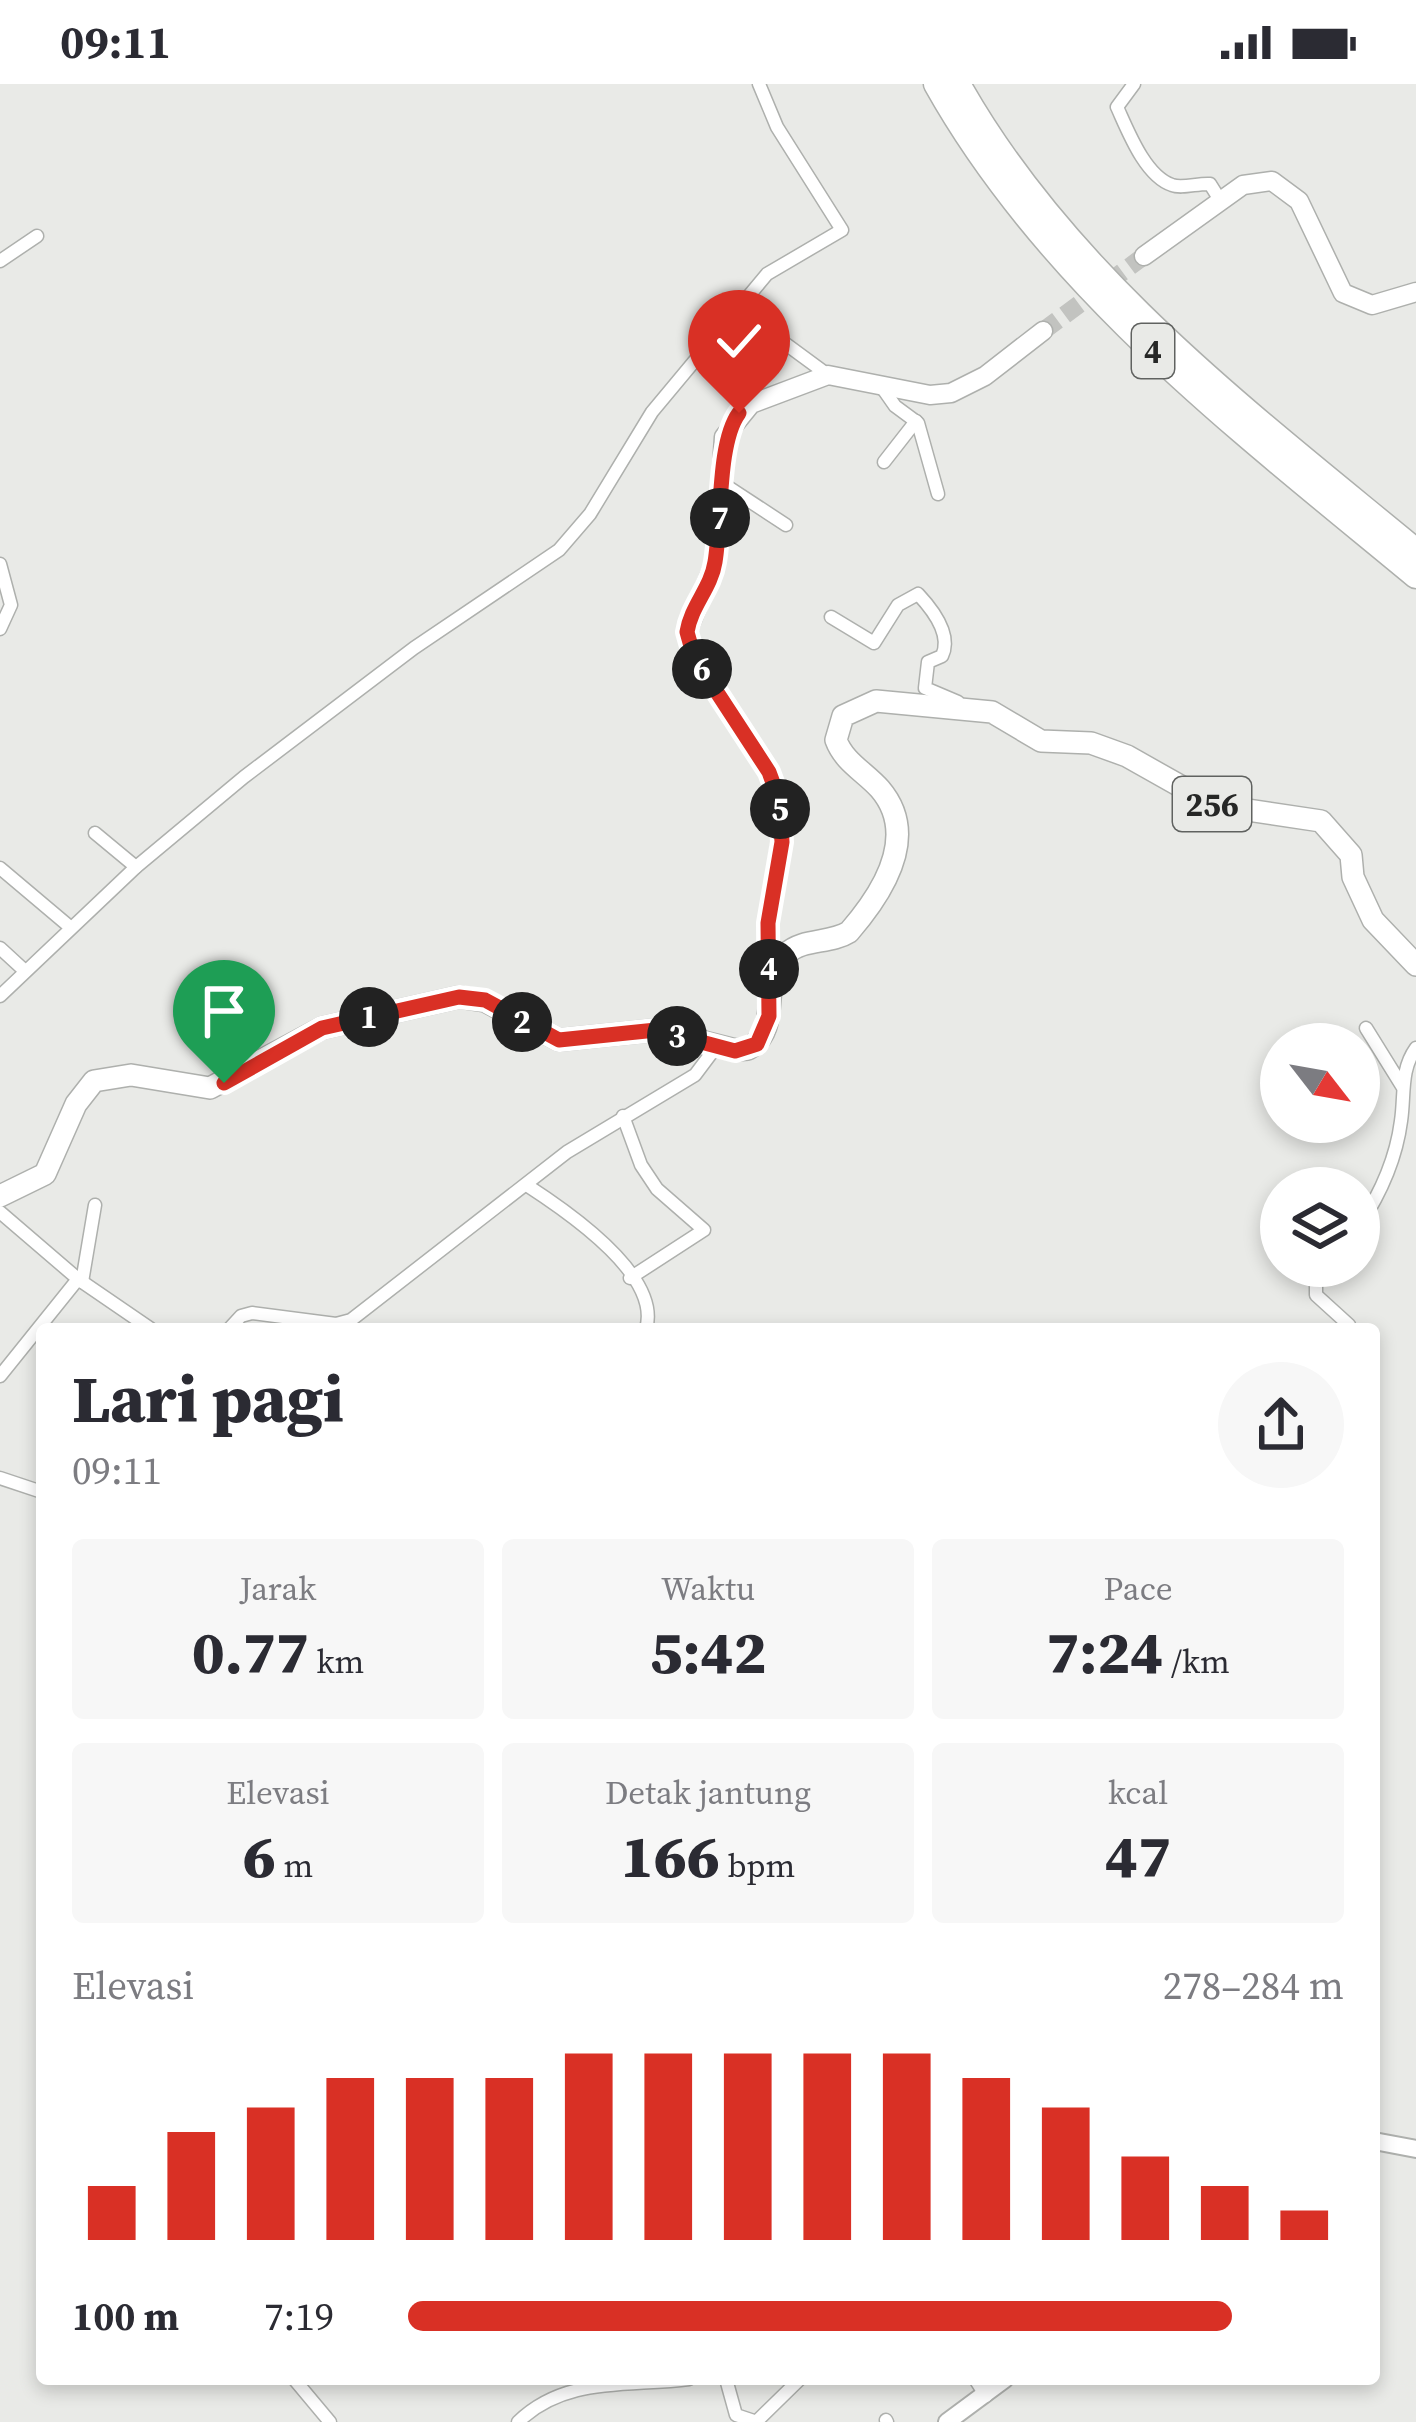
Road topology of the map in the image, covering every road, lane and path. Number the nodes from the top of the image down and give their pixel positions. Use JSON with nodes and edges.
{"nodes":[{"id":1,"x":759,"y":84,"type":"edge"},
{"id":2,"x":936,"y":84,"type":"edge"},
{"id":3,"x":958,"y":84,"type":"edge"},
{"id":4,"x":1134,"y":84,"type":"edge"},
{"id":5,"x":1220,"y":200,"type":"junction"},
{"id":6,"x":37,"y":236,"type":"dead end"},
{"id":7,"x":1144,"y":256,"type":"tunnel mouth"},
{"id":8,"x":0,"y":260,"type":"edge"},
{"id":9,"x":1416,"y":292,"type":"edge"},
{"id":10,"x":741,"y":311,"type":"junction"},
{"id":11,"x":1043,"y":331,"type":"tunnel mouth"},
{"id":12,"x":828,"y":375,"type":"junction"},
{"id":13,"x":881,"y":386,"type":"junction"},
{"id":14,"x":916,"y":421,"type":"junction"},
{"id":15,"x":884,"y":462,"type":"dead end"},
{"id":16,"x":725,"y":485,"type":"junction"},
{"id":17,"x":938,"y":494,"type":"dead end"},
{"id":18,"x":787,"y":525,"type":"dead end"},
{"id":19,"x":1416,"y":551,"type":"edge"},
{"id":20,"x":0,"y":564,"type":"edge"},
{"id":21,"x":1416,"y":576,"type":"edge"},
{"id":22,"x":831,"y":617,"type":"dead end"},
{"id":23,"x":0,"y":629,"type":"edge"},
{"id":24,"x":975,"y":711,"type":"junction"},
{"id":25,"x":95,"y":833,"type":"dead end"},
{"id":26,"x":136,"y":867,"type":"junction"},
{"id":27,"x":0,"y":868,"type":"edge"},
{"id":28,"x":768,"y":923,"type":"junction"},
{"id":29,"x":70,"y":928,"type":"junction"},
{"id":30,"x":0,"y":948,"type":"edge"},
{"id":31,"x":790,"y":951,"type":"junction"},
{"id":32,"x":1416,"y":965,"type":"edge"},
{"id":33,"x":25,"y":971,"type":"junction"},
{"id":34,"x":769,"y":978,"type":"junction"},
{"id":35,"x":0,"y":996,"type":"edge"},
{"id":36,"x":716,"y":1047,"type":"junction"},
{"id":37,"x":1416,"y":1048,"type":"edge"},
{"id":38,"x":1380,"y":1050,"type":"edge"},
{"id":39,"x":1403,"y":1087,"type":"junction"},
{"id":40,"x":623,"y":1116,"type":"junction"},
{"id":41,"x":528,"y":1186,"type":"junction"},
{"id":42,"x":1380,"y":1192,"type":"edge"},
{"id":43,"x":0,"y":1196,"type":"edge"},
{"id":44,"x":95,"y":1205,"type":"dead end"},
{"id":45,"x":0,"y":1212,"type":"edge"},
{"id":46,"x":80,"y":1280,"type":"junction"},
{"id":47,"x":633,"y":1283,"type":"junction"},
{"id":48,"x":1316,"y":1287,"type":"edge"},
{"id":49,"x":42,"y":1323,"type":"edge"},
{"id":50,"x":142,"y":1323,"type":"edge"},
{"id":51,"x":235,"y":1323,"type":"edge"},
{"id":52,"x":328,"y":1323,"type":"edge"},
{"id":53,"x":340,"y":1323,"type":"edge"},
{"id":54,"x":647,"y":1323,"type":"edge"},
{"id":55,"x":1347,"y":1323,"type":"edge"},
{"id":56,"x":36,"y":1330,"type":"edge"},
{"id":57,"x":2,"y":1369,"type":"edge"},
{"id":58,"x":0,"y":1478,"type":"edge"},
{"id":59,"x":36,"y":1490,"type":"edge"},
{"id":60,"x":1380,"y":2142,"type":"edge"},
{"id":61,"x":1416,"y":2149,"type":"edge"},
{"id":62,"x":299,"y":2385,"type":"edge"},
{"id":63,"x":599,"y":2385,"type":"edge"},
{"id":64,"x":727,"y":2385,"type":"edge"},
{"id":65,"x":794,"y":2385,"type":"edge"},
{"id":66,"x":979,"y":2385,"type":"edge"},
{"id":67,"x":998,"y":2385,"type":"edge"},
{"id":68,"x":986,"y":2396,"type":"junction"},
{"id":69,"x":330,"y":2422,"type":"edge"},
{"id":70,"x":518,"y":2422,"type":"edge"},
{"id":71,"x":756,"y":2422,"type":"edge"},
{"id":72,"x":947,"y":2422,"type":"edge"}],
"edges":[{"from":1,"to":10,"type":"street"},
{"from":2,"to":21,"type":"highway","number":"4"},
{"from":3,"to":19,"type":"highway","number":"4"},
{"from":4,"to":5,"type":"street"},
{"from":5,"to":7,"type":"main road"},
{"from":5,"to":9,"type":"main road"},
{"from":6,"to":8,"type":"street"},
{"from":10,"to":12,"type":"street"},
{"from":10,"to":26,"type":"street"},
{"from":11,"to":13,"type":"main road"},
{"from":12,"to":13,"type":"main road"},
{"from":12,"to":16,"type":"main road"},
{"from":13,"to":14,"type":"street"},
{"from":14,"to":15,"type":"street"},
{"from":14,"to":17,"type":"street"},
{"from":16,"to":18,"type":"street"},
{"from":16,"to":28,"type":"main road"},
{"from":20,"to":23,"type":"street"},
{"from":22,"to":24,"type":"street"},
{"from":24,"to":31,"type":"main road","number":"256"},
{"from":24,"to":32,"type":"main road","number":"256"},
{"from":25,"to":26,"type":"street"},
{"from":26,"to":29,"type":"street"},
{"from":27,"to":29,"type":"street"},
{"from":28,"to":31,"type":"main road"},
{"from":28,"to":34,"type":"main road"},
{"from":29,"to":33,"type":"street"},
{"from":30,"to":33,"type":"street"},
{"from":31,"to":34,"type":"main road"},
{"from":33,"to":35,"type":"street"},
{"from":34,"to":36,"type":"main road"},
{"from":36,"to":40,"type":"street"},
{"from":36,"to":43,"type":"main road"},
{"from":37,"to":39,"type":"street"},
{"from":38,"to":39,"type":"street"},
{"from":39,"to":42,"type":"street"},
{"from":40,"to":41,"type":"street"},
{"from":40,"to":47,"type":"street"},
{"from":41,"to":47,"type":"street"},
{"from":41,"to":53,"type":"street"},
{"from":44,"to":46,"type":"street"},
{"from":45,"to":46,"type":"street"},
{"from":46,"to":49,"type":"street"},
{"from":46,"to":50,"type":"street"},
{"from":47,"to":54,"type":"street"},
{"from":48,"to":55,"type":"street"},
{"from":51,"to":52,"type":"street"},
{"from":56,"to":57,"type":"street"},
{"from":58,"to":59,"type":"street"},
{"from":60,"to":61,"type":"street"},
{"from":62,"to":69,"type":"street"},
{"from":63,"to":70,"type":"street"},
{"from":64,"to":71,"type":"street"},
{"from":65,"to":71,"type":"street"},
{"from":66,"to":68,"type":"street"},
{"from":67,"to":68,"type":"street"},
{"from":68,"to":72,"type":"street"}]}
